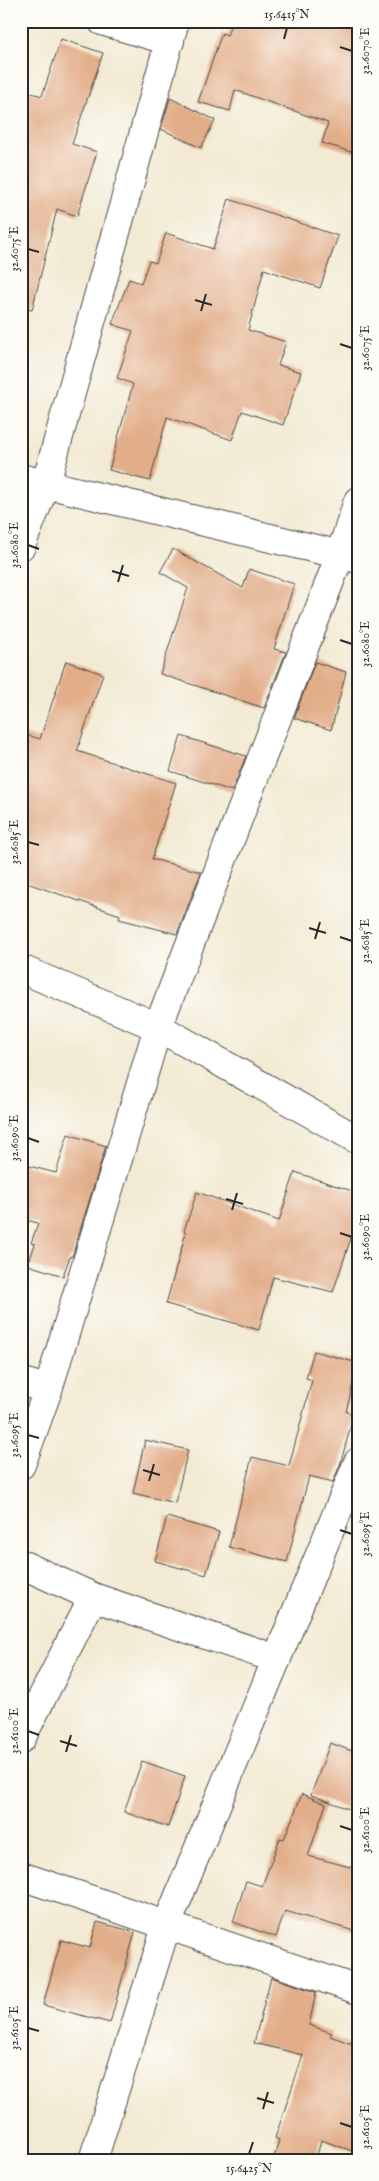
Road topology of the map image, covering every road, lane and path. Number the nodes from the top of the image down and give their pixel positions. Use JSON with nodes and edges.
{"nodes":[{"id":1,"x":102,"y":21,"type":"edge"},
{"id":2,"x":172,"y":31,"type":"edge"},
{"id":3,"x":34,"y":481,"type":"edge"},
{"id":4,"x":358,"y":501,"type":"edge"},
{"id":5,"x":21,"y":546,"type":"edge"},
{"id":6,"x":349,"y":557,"type":"edge"},
{"id":7,"x":21,"y":969,"type":"edge"},
{"id":8,"x":158,"y":1027,"type":"junction"},
{"id":9,"x":358,"y":1140,"type":"edge"},
{"id":10,"x":21,"y":1381,"type":"edge"},
{"id":11,"x":48,"y":1390,"type":"junction"},
{"id":12,"x":358,"y":1462,"type":"edge"},
{"id":13,"x":21,"y":1465,"type":"edge"},
{"id":14,"x":21,"y":1564,"type":"edge"},
{"id":15,"x":93,"y":1597,"type":"junction"},
{"id":16,"x":277,"y":1659,"type":"junction"},
{"id":17,"x":21,"y":1739,"type":"edge"},
{"id":18,"x":21,"y":1876,"type":"edge"},
{"id":19,"x":166,"y":1926,"type":"junction"},
{"id":20,"x":358,"y":1990,"type":"edge"},
{"id":21,"x":93,"y":2160,"type":"edge"}],
"edges":[{"from":1,"to":2,"type":"street"},
{"from":2,"to":3,"type":"street"},
{"from":3,"to":5,"type":"street"},
{"from":3,"to":6,"type":"street"},
{"from":4,"to":6,"type":"street"},
{"from":6,"to":8,"type":"street"},
{"from":7,"to":8,"type":"street"},
{"from":8,"to":9,"type":"street"},
{"from":8,"to":11,"type":"street"},
{"from":10,"to":11,"type":"street"},
{"from":11,"to":13,"type":"street"},
{"from":12,"to":16,"type":"street"},
{"from":14,"to":15,"type":"street"},
{"from":15,"to":16,"type":"street"},
{"from":15,"to":17,"type":"street"},
{"from":16,"to":19,"type":"street"},
{"from":18,"to":19,"type":"street"},
{"from":19,"to":20,"type":"street"},
{"from":19,"to":21,"type":"street"}]}
